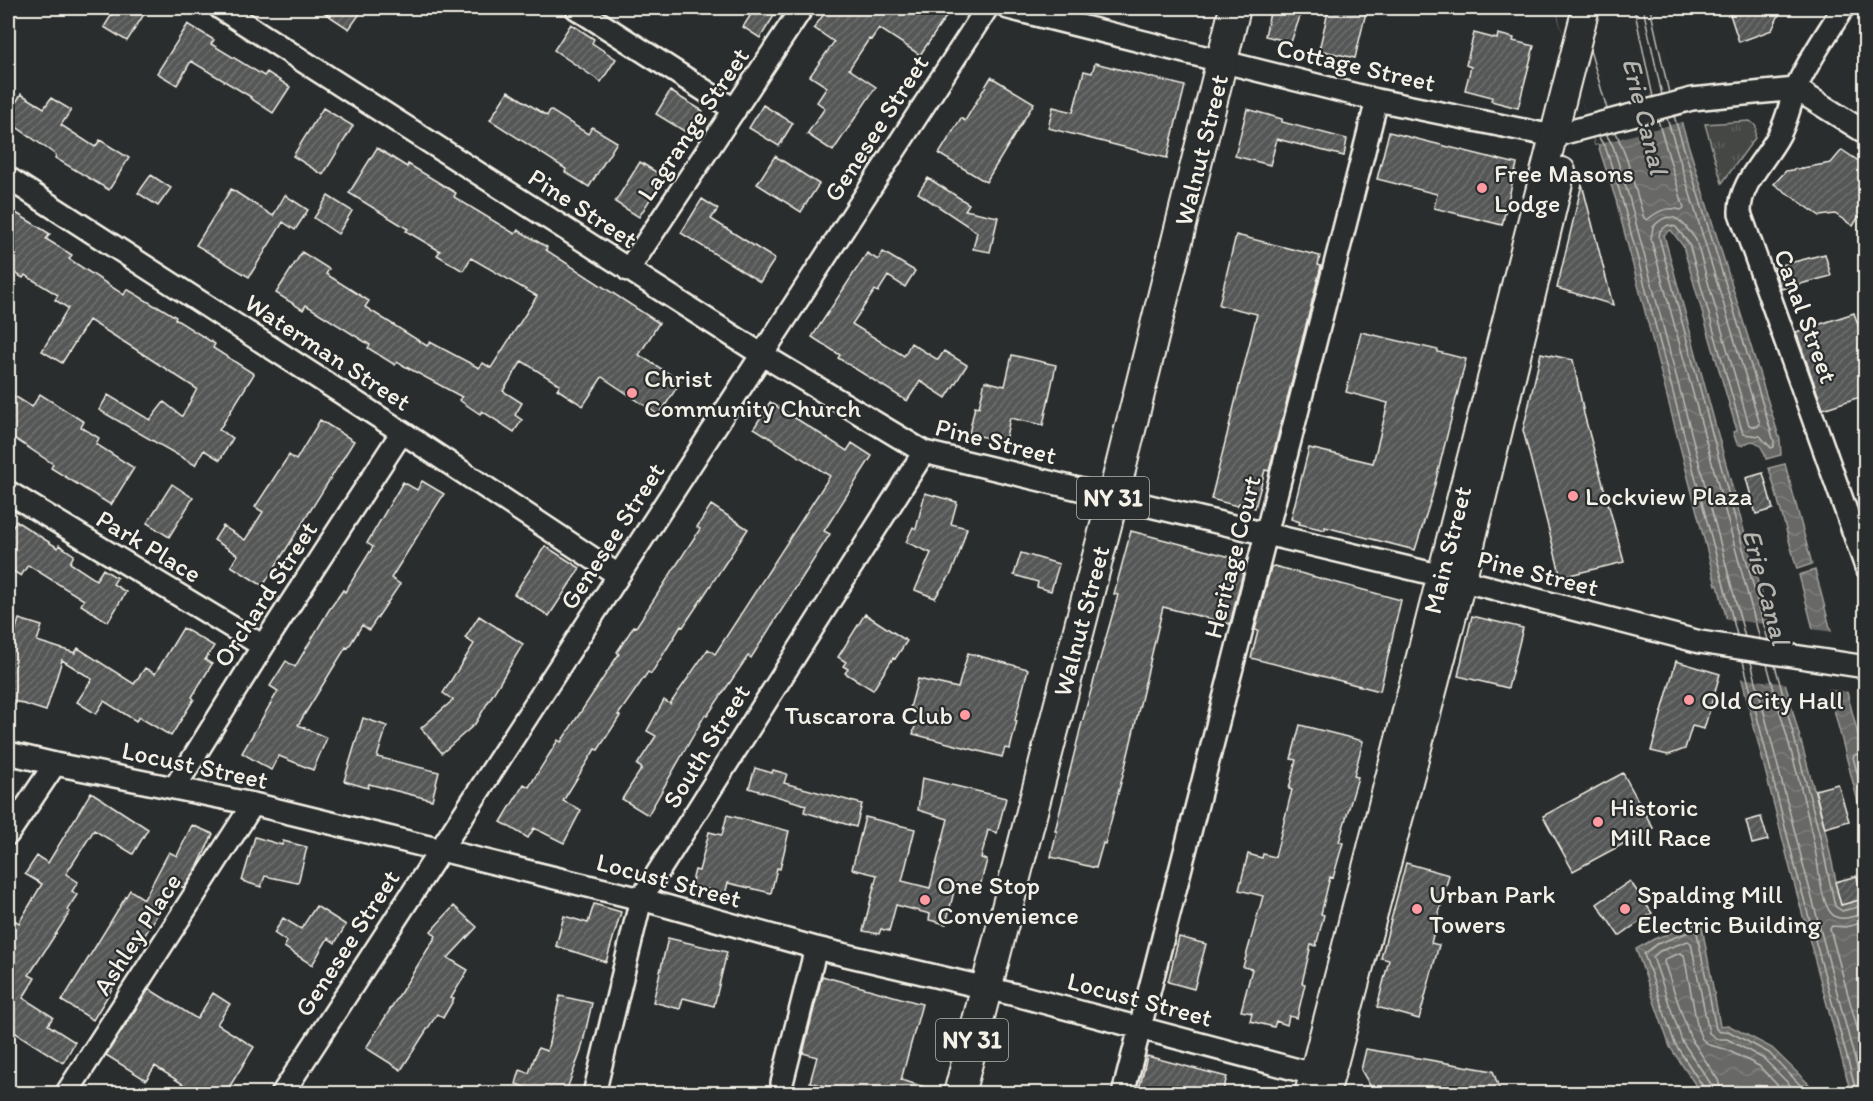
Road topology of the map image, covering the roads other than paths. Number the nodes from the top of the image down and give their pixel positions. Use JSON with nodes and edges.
{"nodes":[{"id":1,"x":220,"y":8,"type":"edge"},
{"id":2,"x":576,"y":8,"type":"edge"},
{"id":3,"x":802,"y":8,"type":"edge"},
{"id":4,"x":987,"y":8,"type":"edge"},
{"id":5,"x":1008,"y":8,"type":"edge"},
{"id":6,"x":1235,"y":8,"type":"edge"},
{"id":7,"x":1586,"y":8,"type":"edge"},
{"id":8,"x":1603,"y":8,"type":"edge"},
{"id":9,"x":1843,"y":8,"type":"edge"},
{"id":10,"x":1223,"y":61,"type":"junction"},
{"id":11,"x":1796,"y":89,"type":"junction"},
{"id":12,"x":1377,"y":100,"type":"junction"},
{"id":13,"x":735,"y":110,"type":"junction"},
{"id":14,"x":1571,"y":131,"type":"junction"},
{"id":15,"x":1866,"y":133,"type":"edge"},
{"id":16,"x":8,"y":178,"type":"edge"},
{"id":17,"x":628,"y":270,"type":"junction"},
{"id":18,"x":761,"y":354,"type":"junction"},
{"id":19,"x":402,"y":432,"type":"junction"},
{"id":20,"x":924,"y":452,"type":"junction"},
{"id":21,"x":8,"y":492,"type":"edge"},
{"id":22,"x":1113,"y":498,"type":"junction"},
{"id":23,"x":1265,"y":535,"type":"junction"},
{"id":24,"x":1866,"y":567,"type":"edge"},
{"id":25,"x":618,"y":575,"type":"junction"},
{"id":26,"x":1451,"y":579,"type":"junction"},
{"id":27,"x":263,"y":646,"type":"junction"},
{"id":28,"x":1866,"y":667,"type":"edge"},
{"id":29,"x":8,"y":753,"type":"edge"},
{"id":30,"x":55,"y":765,"type":"junction"},
{"id":31,"x":175,"y":787,"type":"junction"},
{"id":32,"x":253,"y":804,"type":"junction"},
{"id":33,"x":8,"y":834,"type":"edge"},
{"id":34,"x":439,"y":851,"type":"junction"},
{"id":35,"x":641,"y":898,"type":"junction"},
{"id":36,"x":816,"y":948,"type":"junction"},
{"id":37,"x":986,"y":987,"type":"junction"},
{"id":38,"x":1140,"y":1027,"type":"junction"},
{"id":39,"x":782,"y":1083,"type":"dead end"},
{"id":40,"x":1320,"y":1089,"type":"edge"},
{"id":41,"x":66,"y":1094,"type":"edge"},
{"id":42,"x":282,"y":1094,"type":"edge"},
{"id":43,"x":594,"y":1094,"type":"edge"},
{"id":44,"x":959,"y":1094,"type":"edge"},
{"id":45,"x":1123,"y":1094,"type":"edge"}],
"edges":[{"from":1,"to":17,"type":"street","name":"Pine Street"},
{"from":2,"to":13,"type":"street"},
{"from":3,"to":13,"type":"street","name":"Lagrange Street"},
{"from":4,"to":18,"type":"street","name":"Genesee Street"},
{"from":5,"to":10,"type":"street","name":"Cottage Street"},
{"from":6,"to":10,"type":"highway","name":"Walnut Street","number":"NY 31"},
{"from":7,"to":14,"type":"main road","name":"Main Street"},
{"from":8,"to":14,"type":"main road","name":"Main Street"},
{"from":9,"to":11,"type":"street","name":"Canal Street"},
{"from":10,"to":12,"type":"street","name":"Cottage Street"},
{"from":10,"to":22,"type":"highway","name":"Walnut Street","number":"NY 31"},
{"from":11,"to":14,"type":"street","name":"Cottage Street"},
{"from":11,"to":15,"type":"street"},
{"from":11,"to":24,"type":"street","name":"Canal Street"},
{"from":12,"to":14,"type":"street","name":"Cottage Street"},
{"from":12,"to":23,"type":"street","name":"Heritage Court"},
{"from":13,"to":17,"type":"street","name":"Lagrange Street"},
{"from":14,"to":26,"type":"main road","name":"Main Street"},
{"from":16,"to":19,"type":"street","name":"Waterman Street"},
{"from":17,"to":18,"type":"street","name":"Pine Street"},
{"from":18,"to":20,"type":"street","name":"Pine Street"},
{"from":18,"to":25,"type":"street","name":"Genesee Street"},
{"from":19,"to":25,"type":"street","name":"Waterman Street"},
{"from":19,"to":27,"type":"street","name":"Orchard Street"},
{"from":20,"to":22,"type":"street","name":"Pine Street"},
{"from":20,"to":35,"type":"street","name":"South Street"},
{"from":21,"to":27,"type":"street","name":"Park Place"},
{"from":22,"to":23,"type":"street","name":"Pine Street"},
{"from":22,"to":37,"type":"highway","name":"Walnut Street","number":"NY 31"},
{"from":23,"to":26,"type":"street","name":"Pine Street"},
{"from":23,"to":38,"type":"street","name":"Heritage Court"},
{"from":25,"to":34,"type":"street","name":"Genesee Street"},
{"from":26,"to":28,"type":"street","name":"Pine Street"},
{"from":26,"to":40,"type":"main road","name":"Main Street"},
{"from":27,"to":31,"type":"street","name":"Orchard Street"},
{"from":29,"to":30,"type":"street","name":"Locust Street"},
{"from":30,"to":31,"type":"street","name":"Locust Street"},
{"from":30,"to":33,"type":"street"},
{"from":31,"to":32,"type":"street","name":"Locust Street"},
{"from":32,"to":34,"type":"street","name":"Locust Street"},
{"from":32,"to":41,"type":"street","name":"Ashley Place"},
{"from":34,"to":35,"type":"street","name":"Locust Street"},
{"from":34,"to":42,"type":"street","name":"Genesee Street"},
{"from":35,"to":36,"type":"street","name":"Locust Street"},
{"from":35,"to":43,"type":"street","name":"South Street"},
{"from":36,"to":37,"type":"street","name":"Locust Street"},
{"from":36,"to":39,"type":"street"},
{"from":37,"to":38,"type":"street","name":"Locust Street"},
{"from":37,"to":44,"type":"highway","name":"Walnut Street","number":"NY 31"},
{"from":38,"to":40,"type":"street","name":"Locust Street"},
{"from":38,"to":45,"type":"street","name":"Heritage Court"}]}
